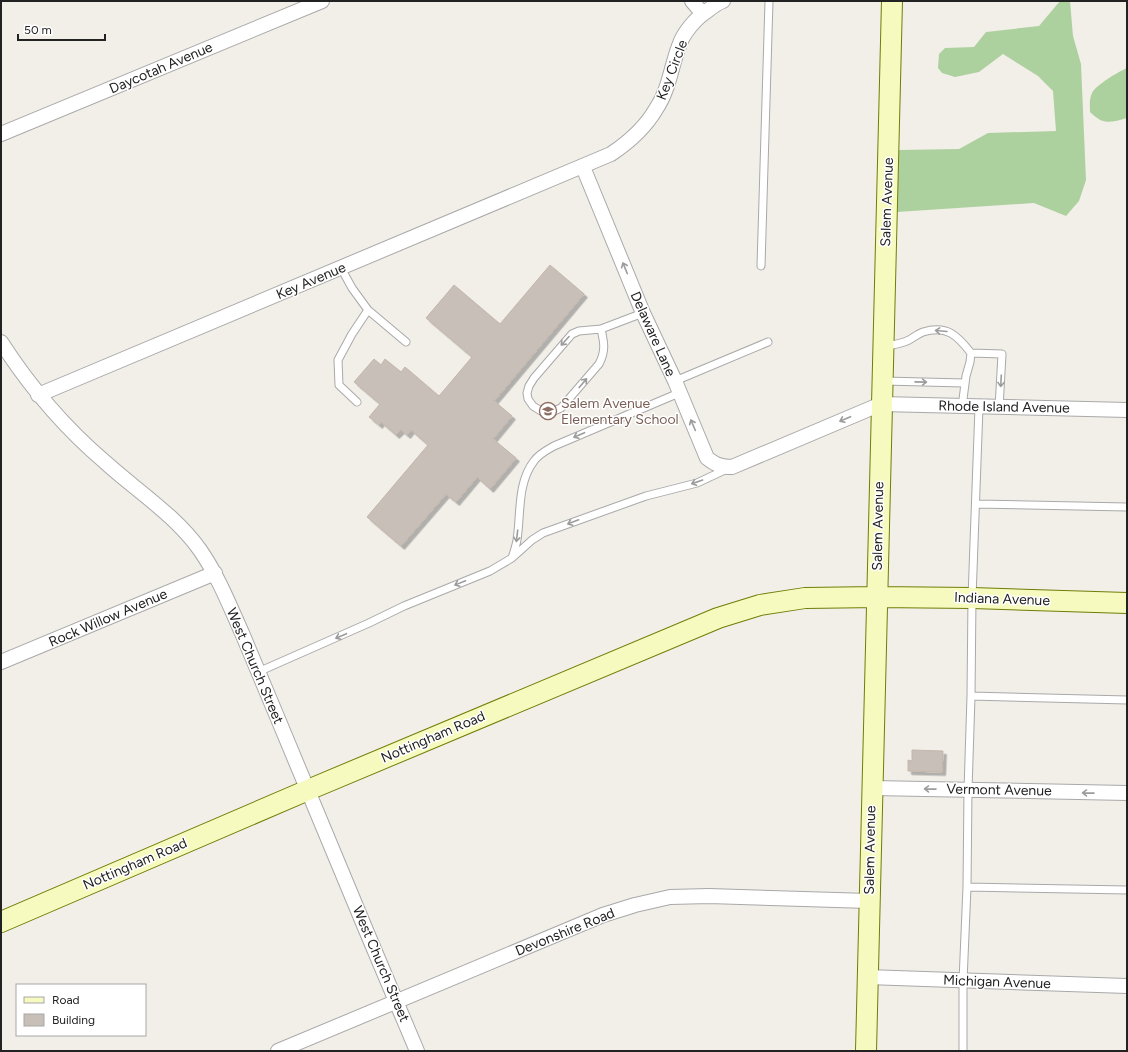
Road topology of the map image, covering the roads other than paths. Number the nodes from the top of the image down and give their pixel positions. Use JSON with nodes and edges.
{"nodes":[{"id":1,"x":322,"y":1,"type":"edge"},
{"id":2,"x":692,"y":1,"type":"edge"},
{"id":3,"x":723,"y":1,"type":"edge"},
{"id":4,"x":768,"y":1,"type":"edge"},
{"id":5,"x":892,"y":1,"type":"edge"},
{"id":6,"x":703,"y":14,"type":"junction"},
{"id":7,"x":1,"y":134,"type":"edge"},
{"id":8,"x":583,"y":167,"type":"junction"},
{"id":9,"x":761,"y":266,"type":"dead end"},
{"id":10,"x":341,"y":268,"type":"junction"},
{"id":11,"x":368,"y":310,"type":"junction"},
{"id":12,"x":643,"y":313,"type":"junction"},
{"id":13,"x":601,"y":329,"type":"junction"},
{"id":14,"x":1,"y":342,"type":"edge"},
{"id":15,"x":406,"y":342,"type":"dead end"},
{"id":16,"x":768,"y":342,"type":"dead end"},
{"id":17,"x":883,"y":346,"type":"junction"},
{"id":18,"x":971,"y":353,"type":"junction"},
{"id":19,"x":882,"y":381,"type":"junction"},
{"id":20,"x":964,"y":383,"type":"junction"},
{"id":21,"x":677,"y":387,"type":"junction"},
{"id":22,"x":38,"y":394,"type":"junction"},
{"id":23,"x":357,"y":402,"type":"dead end"},
{"id":24,"x":881,"y":404,"type":"junction"},
{"id":25,"x":962,"y":407,"type":"junction"},
{"id":26,"x":979,"y":407,"type":"junction"},
{"id":27,"x":999,"y":408,"type":"junction"},
{"id":28,"x":1127,"y":410,"type":"edge"},
{"id":29,"x":732,"y":467,"type":"junction"},
{"id":30,"x":976,"y":504,"type":"junction"},
{"id":31,"x":1127,"y":507,"type":"edge"},
{"id":32,"x":512,"y":558,"type":"junction"},
{"id":33,"x":215,"y":573,"type":"junction"},
{"id":34,"x":877,"y":597,"type":"junction"},
{"id":35,"x":972,"y":598,"type":"junction"},
{"id":36,"x":1127,"y":603,"type":"edge"},
{"id":37,"x":1,"y":662,"type":"edge"},
{"id":38,"x":258,"y":672,"type":"junction"},
{"id":39,"x":971,"y":696,"type":"junction"},
{"id":40,"x":1127,"y":700,"type":"edge"},
{"id":41,"x":872,"y":788,"type":"junction"},
{"id":42,"x":308,"y":790,"type":"junction"},
{"id":43,"x":968,"y":790,"type":"junction"},
{"id":44,"x":1127,"y":793,"type":"edge"},
{"id":45,"x":967,"y":887,"type":"junction"},
{"id":46,"x":1127,"y":890,"type":"edge"},
{"id":47,"x":869,"y":901,"type":"junction"},
{"id":48,"x":1,"y":922,"type":"edge"},
{"id":49,"x":867,"y":978,"type":"junction"},
{"id":50,"x":963,"y":981,"type":"junction"},
{"id":51,"x":1127,"y":986,"type":"edge"},
{"id":52,"x":396,"y":1001,"type":"junction"},
{"id":53,"x":278,"y":1051,"type":"edge"},
{"id":54,"x":417,"y":1051,"type":"edge"},
{"id":55,"x":866,"y":1051,"type":"edge"},
{"id":56,"x":962,"y":1051,"type":"edge"}],
"edges":[{"from":1,"to":7,"type":"street","name":"Daycotah Avenue"},
{"from":2,"to":6,"type":"street"},
{"from":3,"to":6,"type":"street","name":"Key Circle"},
{"from":4,"to":9,"type":"lane"},
{"from":5,"to":17,"type":"main road","name":"Salem Avenue"},
{"from":6,"to":8,"type":"street","name":"Key Circle"},
{"from":8,"to":10,"type":"street","name":"Key Avenue"},
{"from":12,"to":8,"type":"street","name":"Delaware Lane","one_way":true},
{"from":10,"to":11,"type":"lane"},
{"from":10,"to":22,"type":"street","name":"Key Avenue"},
{"from":11,"to":15,"type":"lane"},
{"from":11,"to":23,"type":"lane"},
{"from":12,"to":13,"type":"lane"},
{"from":12,"to":21,"type":"street","name":"Delaware Lane"},
{"from":13,"to":13,"type":"lane","one_way":true},
{"from":14,"to":22,"type":"street","name":"West Church Street"},
{"from":16,"to":21,"type":"lane"},
{"from":18,"to":17,"type":"lane","one_way":true},
{"from":17,"to":19,"type":"main road","name":"Salem Avenue"},
{"from":18,"to":20,"type":"lane"},
{"from":18,"to":27,"type":"lane","one_way":true},
{"from":19,"to":20,"type":"lane","one_way":true},
{"from":19,"to":24,"type":"main road","name":"Salem Avenue"},
{"from":20,"to":25,"type":"lane"},
{"from":29,"to":21,"type":"street","name":"Delaware Lane","one_way":true},
{"from":21,"to":32,"type":"lane","one_way":true},
{"from":22,"to":33,"type":"street","name":"West Church Street"},
{"from":24,"to":25,"type":"street","name":"Rhode Island Avenue"},
{"from":24,"to":29,"type":"street","one_way":true},
{"from":24,"to":34,"type":"main road","name":"Salem Avenue"},
{"from":25,"to":26,"type":"street","name":"Rhode Island Avenue"},
{"from":26,"to":27,"type":"street","name":"Rhode Island Avenue"},
{"from":26,"to":30,"type":"lane"},
{"from":27,"to":28,"type":"street","name":"Rhode Island Avenue"},
{"from":29,"to":32,"type":"lane","one_way":true},
{"from":30,"to":31,"type":"lane"},
{"from":30,"to":35,"type":"lane"},
{"from":32,"to":38,"type":"lane","one_way":true},
{"from":33,"to":37,"type":"street","name":"Rock Willow Avenue"},
{"from":33,"to":38,"type":"street","name":"West Church Street"},
{"from":34,"to":35,"type":"main road","name":"Indiana Avenue"},
{"from":34,"to":41,"type":"main road","name":"Salem Avenue"},
{"from":34,"to":42,"type":"main road","name":"Nottingham Road"},
{"from":35,"to":36,"type":"main road","name":"Indiana Avenue"},
{"from":35,"to":39,"type":"lane"},
{"from":38,"to":42,"type":"street","name":"West Church Street"},
{"from":39,"to":40,"type":"lane"},
{"from":39,"to":43,"type":"lane"},
{"from":43,"to":41,"type":"street","name":"Vermont Avenue","one_way":true},
{"from":41,"to":47,"type":"main road","name":"Salem Avenue"},
{"from":42,"to":48,"type":"main road","name":"Nottingham Road"},
{"from":42,"to":52,"type":"street","name":"West Church Street"},
{"from":44,"to":43,"type":"street","name":"Vermont Avenue","one_way":true},
{"from":43,"to":45,"type":"lane"},
{"from":45,"to":46,"type":"lane"},
{"from":45,"to":50,"type":"lane"},
{"from":47,"to":49,"type":"main road","name":"Salem Avenue"},
{"from":47,"to":52,"type":"street","name":"Devonshire Road"},
{"from":49,"to":50,"type":"street","name":"Michigan Avenue"},
{"from":49,"to":55,"type":"main road","name":"Salem Avenue"},
{"from":50,"to":51,"type":"street","name":"Michigan Avenue"},
{"from":50,"to":56,"type":"lane"},
{"from":52,"to":53,"type":"street","name":"Devonshire Road"},
{"from":52,"to":54,"type":"street","name":"West Church Street"}]}
